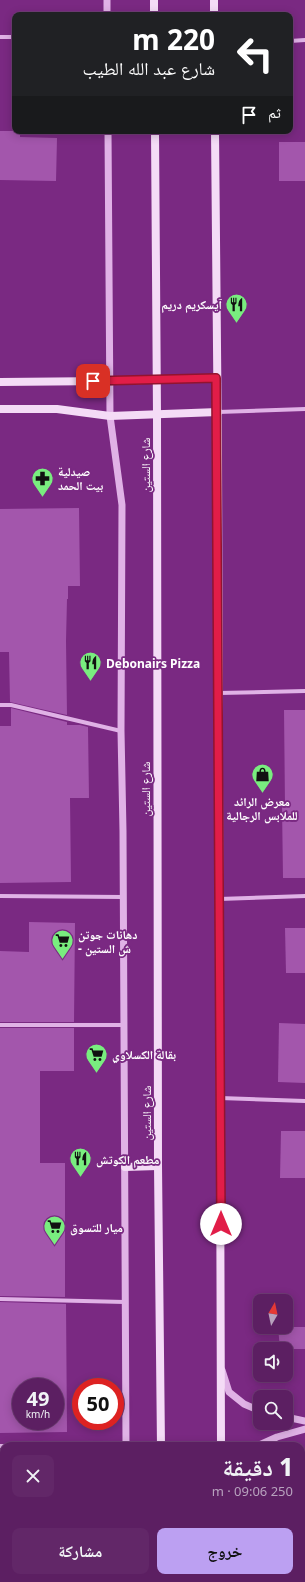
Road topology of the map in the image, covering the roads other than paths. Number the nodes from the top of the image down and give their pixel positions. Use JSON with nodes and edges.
{"nodes":[{"id":1,"x":107,"y":0,"type":"edge"},
{"id":2,"x":154,"y":0,"type":"edge"},
{"id":3,"x":214,"y":0,"type":"edge"},
{"id":4,"x":107,"y":12,"type":"edge"},
{"id":5,"x":154,"y":12,"type":"edge"},
{"id":6,"x":214,"y":12,"type":"edge"},
{"id":7,"x":0,"y":36,"type":"edge"},
{"id":8,"x":12,"y":37,"type":"edge"},
{"id":9,"x":305,"y":40,"type":"edge"},
{"id":10,"x":293,"y":41,"type":"edge"},
{"id":11,"x":108,"y":134,"type":"edge"},
{"id":12,"x":154,"y":134,"type":"edge"},
{"id":13,"x":215,"y":134,"type":"edge"},
{"id":14,"x":216,"y":378,"type":"junction"},
{"id":15,"x":156,"y":380,"type":"junction"},
{"id":16,"x":108,"y":381,"type":"junction"},
{"id":17,"x":0,"y":382,"type":"edge"},
{"id":18,"x":0,"y":409,"type":"edge"},
{"id":19,"x":305,"y":409,"type":"edge"},
{"id":20,"x":218,"y":412,"type":"junction"},
{"id":21,"x":157,"y":414,"type":"junction"},
{"id":22,"x":110,"y":416,"type":"junction"},
{"id":23,"x":305,"y":692,"type":"edge"},
{"id":24,"x":219,"y":694,"type":"junction"},
{"id":25,"x":0,"y":705,"type":"edge"},
{"id":26,"x":121,"y":731,"type":"junction"},
{"id":27,"x":0,"y":896,"type":"edge"},
{"id":28,"x":305,"y":896,"type":"edge"},
{"id":29,"x":123,"y":897,"type":"junction"},
{"id":30,"x":219,"y":899,"type":"junction"},
{"id":31,"x":0,"y":1025,"type":"edge"},
{"id":32,"x":124,"y":1025,"type":"junction"},
{"id":33,"x":220,"y":1098,"type":"junction"},
{"id":34,"x":305,"y":1101,"type":"edge"},
{"id":35,"x":158,"y":1166,"type":"junction"},
{"id":36,"x":125,"y":1167,"type":"junction"},
{"id":37,"x":0,"y":1299,"type":"edge"},
{"id":38,"x":126,"y":1302,"type":"junction"},
{"id":39,"x":221,"y":1367,"type":"junction"},
{"id":40,"x":253,"y":1408,"type":"edge"},
{"id":41,"x":293,"y":1418,"type":"edge"},
{"id":42,"x":305,"y":1421,"type":"edge"},
{"id":43,"x":305,"y":1429,"type":"edge"},
{"id":44,"x":126,"y":1442,"type":"edge"},
{"id":45,"x":161,"y":1442,"type":"edge"},
{"id":46,"x":221,"y":1442,"type":"edge"},
{"id":47,"x":266,"y":1442,"type":"edge"}],
"edges":[{"from":1,"to":4,"type":"street"},
{"from":2,"to":5,"type":"main road"},
{"from":3,"to":6,"type":"main road"},
{"from":7,"to":8,"type":"street"},
{"from":9,"to":10,"type":"street"},
{"from":11,"to":16,"type":"street"},
{"from":12,"to":15,"type":"main road","name":"شارع الستين"},
{"from":13,"to":14,"type":"main road"},
{"from":14,"to":15,"type":"main road"},
{"from":14,"to":20,"type":"main road"},
{"from":15,"to":16,"type":"main road"},
{"from":15,"to":21,"type":"main road","name":"شارع الستين"},
{"from":16,"to":17,"type":"main road"},
{"from":16,"to":22,"type":"street"},
{"from":18,"to":22,"type":"main road"},
{"from":19,"to":20,"type":"street"},
{"from":20,"to":21,"type":"main road"},
{"from":20,"to":24,"type":"main road"},
{"from":21,"to":22,"type":"main road"},
{"from":21,"to":35,"type":"main road","name":"شارع الستين"},
{"from":22,"to":26,"type":"street"},
{"from":23,"to":24,"type":"street"},
{"from":24,"to":30,"type":"main road"},
{"from":25,"to":26,"type":"street"},
{"from":26,"to":29,"type":"street"},
{"from":27,"to":29,"type":"street"},
{"from":28,"to":30,"type":"street"},
{"from":29,"to":32,"type":"street"},
{"from":30,"to":33,"type":"main road"},
{"from":31,"to":32,"type":"street"},
{"from":32,"to":36,"type":"street"},
{"from":33,"to":34,"type":"street"},
{"from":33,"to":39,"type":"main road"},
{"from":35,"to":36,"type":"main road"},
{"from":35,"to":45,"type":"main road","name":"شارع الستين"},
{"from":36,"to":38,"type":"street"},
{"from":37,"to":38,"type":"street"},
{"from":38,"to":44,"type":"street"},
{"from":39,"to":40,"type":"street"},
{"from":39,"to":46,"type":"main road"},
{"from":41,"to":42,"type":"street"},
{"from":43,"to":47,"type":"street"}]}
